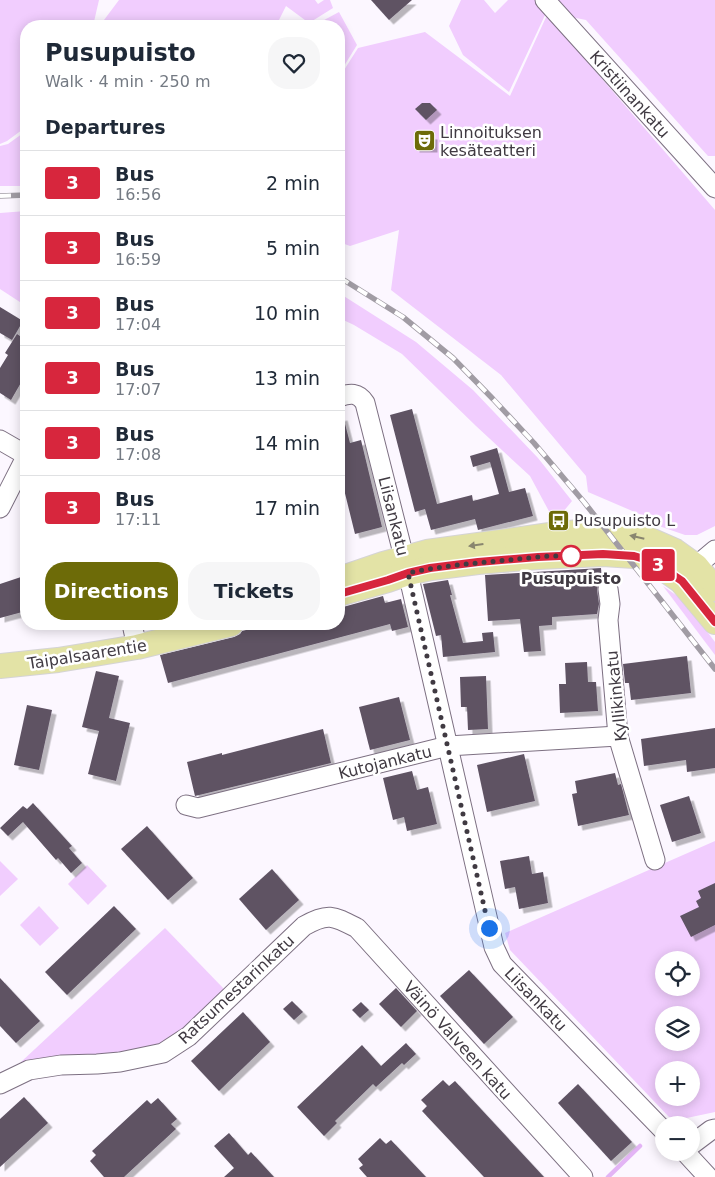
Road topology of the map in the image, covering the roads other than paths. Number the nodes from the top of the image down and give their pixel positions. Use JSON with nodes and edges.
{"nodes":[{"id":1,"x":545,"y":0,"type":"edge"},
{"id":2,"x":715,"y":188,"type":"edge"},
{"id":3,"x":345,"y":394,"type":"edge"},
{"id":4,"x":0,"y":440,"type":"edge"},
{"id":5,"x":20,"y":452,"type":"edge"},
{"id":6,"x":20,"y":468,"type":"edge"},
{"id":7,"x":0,"y":508,"type":"edge"},
{"id":8,"x":715,"y":550,"type":"edge"},
{"id":9,"x":406,"y":565,"type":"junction"},
{"id":10,"x":689,"y":574,"type":"junction"},
{"id":11,"x":345,"y":578,"type":"edge"},
{"id":12,"x":608,"y":588,"type":"dead end"},
{"id":13,"x":715,"y":588,"type":"edge"},
{"id":14,"x":345,"y":592,"type":"edge"},
{"id":15,"x":715,"y":622,"type":"edge"},
{"id":16,"x":158,"y":630,"type":"edge"},
{"id":17,"x":182,"y":630,"type":"edge"},
{"id":18,"x":134,"y":636,"type":"edge"},
{"id":19,"x":0,"y":652,"type":"edge"},
{"id":20,"x":0,"y":666,"type":"edge"},
{"id":21,"x":618,"y":736,"type":"junction"},
{"id":22,"x":448,"y":746,"type":"junction"},
{"id":23,"x":186,"y":805,"type":"dead end"},
{"id":24,"x":655,"y":860,"type":"dead end"},
{"id":25,"x":325,"y":917,"type":"joint"},
{"id":26,"x":0,"y":1084,"type":"edge"},
{"id":27,"x":655,"y":1122,"type":"edge"},
{"id":28,"x":715,"y":1129,"type":"edge"},
{"id":29,"x":700,"y":1138,"type":"edge"},
{"id":30,"x":693,"y":1161,"type":"edge"},
{"id":31,"x":583,"y":1177,"type":"edge"},
{"id":32,"x":708,"y":1177,"type":"edge"}],
"edges":[{"from":1,"to":2,"type":"street","name":"Kristiinankatu"},
{"from":3,"to":9,"type":"street","name":"Liisankatu"},
{"from":4,"to":5,"type":"street"},
{"from":6,"to":7,"type":"street"},
{"from":8,"to":10,"type":"street"},
{"from":9,"to":10,"type":"main road"},
{"from":9,"to":11,"type":"main road"},
{"from":9,"to":14,"type":"main road"},
{"from":9,"to":22,"type":"street","name":"Liisankatu"},
{"from":10,"to":13,"type":"main road"},
{"from":10,"to":15,"type":"main road"},
{"from":12,"to":21,"type":"street","name":"Kyllikinkatu"},
{"from":16,"to":18,"type":"main road","name":"Taipalsaarentie"},
{"from":17,"to":18,"type":"main road","name":"Taipalsaarentie"},
{"from":18,"to":19,"type":"main road","name":"Taipalsaarentie"},
{"from":18,"to":20,"type":"main road","name":"Taipalsaarentie"},
{"from":21,"to":22,"type":"street","name":"Kutojankatu"},
{"from":21,"to":24,"type":"street","name":"Kyllikinkatu"},
{"from":22,"to":23,"type":"street","name":"Kutojankatu"},
{"from":22,"to":27,"type":"street","name":"Liisankatu"},
{"from":25,"to":26,"type":"street","name":"Ratsumestarinkatu"},
{"from":25,"to":31,"type":"street","name":"Väinö Valveen katu"},
{"from":28,"to":29,"type":"street"},
{"from":30,"to":32,"type":"street"}]}
